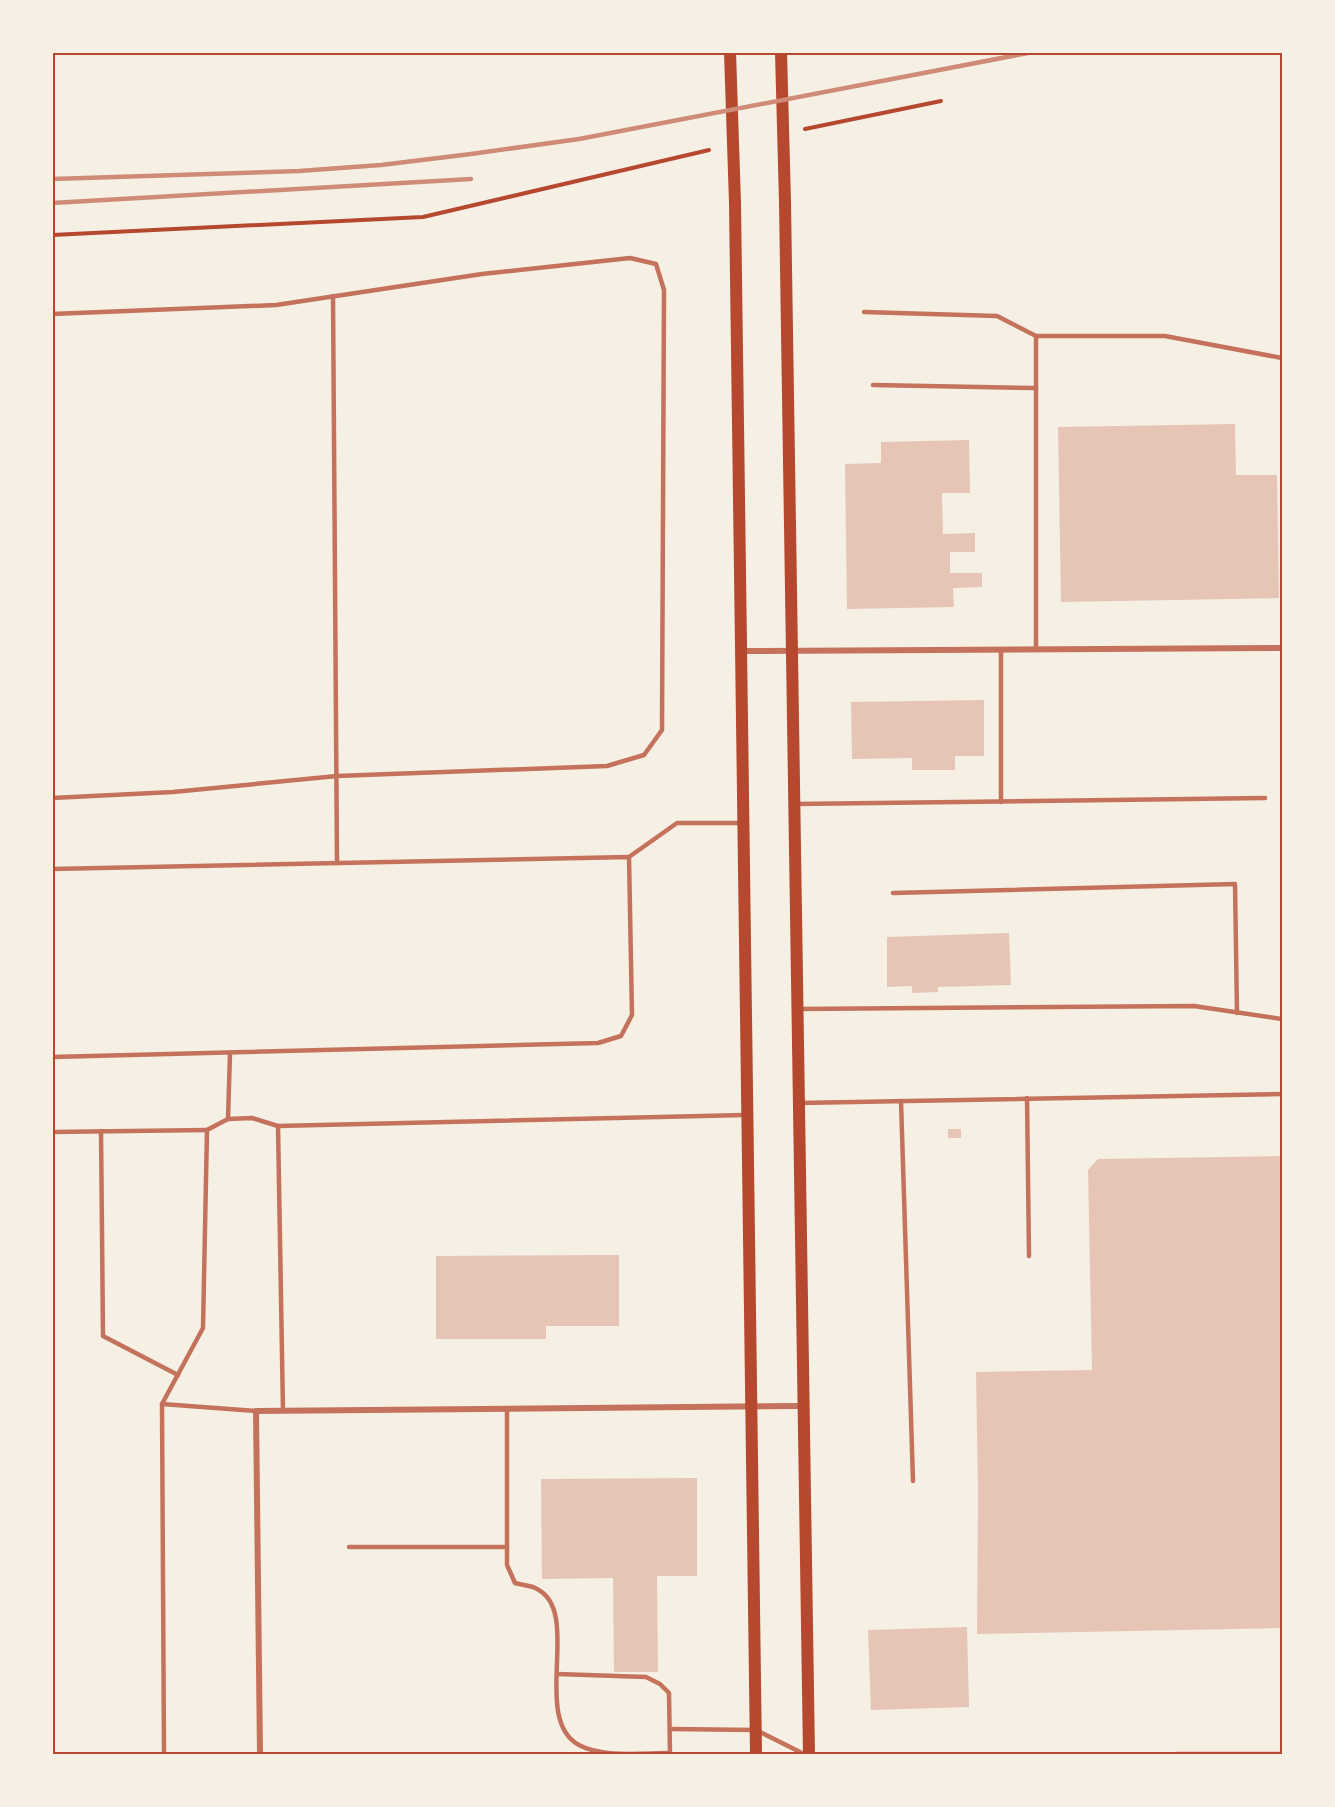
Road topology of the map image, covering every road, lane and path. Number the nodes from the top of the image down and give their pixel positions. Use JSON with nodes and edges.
{"nodes":[{"id":1,"x":730,"y":52,"type":"edge"},
{"id":2,"x":781,"y":52,"type":"edge"},
{"id":3,"x":941,"y":101,"type":"dead end"},
{"id":4,"x":835,"y":123,"type":"dead end"},
{"id":5,"x":673,"y":158,"type":"dead end"},
{"id":6,"x":52,"y":236,"type":"edge"},
{"id":7,"x":333,"y":297,"type":"junction"},
{"id":8,"x":864,"y":312,"type":"dead end"},
{"id":9,"x":52,"y":315,"type":"edge"},
{"id":10,"x":1036,"y":336,"type":"junction"},
{"id":11,"x":1282,"y":358,"type":"edge"},
{"id":12,"x":873,"y":385,"type":"dead end"},
{"id":13,"x":1036,"y":388,"type":"junction"},
{"id":14,"x":1282,"y":648,"type":"edge"},
{"id":15,"x":1001,"y":650,"type":"junction"},
{"id":16,"x":1036,"y":650,"type":"junction"},
{"id":17,"x":741,"y":651,"type":"junction"},
{"id":18,"x":792,"y":651,"type":"junction"},
{"id":19,"x":337,"y":776,"type":"junction"},
{"id":20,"x":52,"y":798,"type":"edge"},
{"id":21,"x":1265,"y":798,"type":"dead end"},
{"id":22,"x":1001,"y":801,"type":"junction"},
{"id":23,"x":795,"y":804,"type":"junction"},
{"id":24,"x":744,"y":823,"type":"junction"},
{"id":25,"x":629,"y":857,"type":"junction"},
{"id":26,"x":337,"y":863,"type":"junction"},
{"id":27,"x":52,"y":869,"type":"edge"},
{"id":28,"x":893,"y":893,"type":"dead end"},
{"id":29,"x":798,"y":1009,"type":"junction"},
{"id":30,"x":1238,"y":1012,"type":"junction"},
{"id":31,"x":1282,"y":1019,"type":"edge"},
{"id":32,"x":231,"y":1053,"type":"junction"},
{"id":33,"x":52,"y":1057,"type":"edge"},
{"id":34,"x":1282,"y":1094,"type":"edge"},
{"id":35,"x":1027,"y":1098,"type":"junction"},
{"id":36,"x":901,"y":1101,"type":"junction"},
{"id":37,"x":799,"y":1103,"type":"junction"},
{"id":38,"x":748,"y":1115,"type":"junction"},
{"id":39,"x":228,"y":1119,"type":"junction"},
{"id":40,"x":278,"y":1126,"type":"junction"},
{"id":41,"x":207,"y":1130,"type":"junction"},
{"id":42,"x":101,"y":1131,"type":"junction"},
{"id":43,"x":52,"y":1132,"type":"edge"},
{"id":44,"x":1029,"y":1256,"type":"dead end"},
{"id":45,"x":178,"y":1375,"type":"junction"},
{"id":46,"x":162,"y":1404,"type":"junction"},
{"id":47,"x":804,"y":1406,"type":"junction"},
{"id":48,"x":752,"y":1407,"type":"junction"},
{"id":49,"x":507,"y":1409,"type":"junction"},
{"id":50,"x":256,"y":1411,"type":"junction"},
{"id":51,"x":283,"y":1411,"type":"junction"},
{"id":52,"x":913,"y":1481,"type":"dead end"},
{"id":53,"x":349,"y":1547,"type":"dead end"},
{"id":54,"x":507,"y":1547,"type":"junction"},
{"id":55,"x":557,"y":1674,"type":"junction"},
{"id":56,"x":670,"y":1729,"type":"junction"},
{"id":57,"x":756,"y":1730,"type":"junction"},
{"id":58,"x":670,"y":1754,"type":"edge"},
{"id":59,"x":1282,"y":1754,"type":"edge"},
{"id":60,"x":164,"y":1755,"type":"edge"},
{"id":61,"x":260,"y":1755,"type":"edge"},
{"id":62,"x":756,"y":1755,"type":"edge"},
{"id":63,"x":804,"y":1755,"type":"edge"},
{"id":64,"x":809,"y":1755,"type":"edge"},
{"id":65,"x":1176,"y":1755,"type":"edge"}],
"edges":[{"from":1,"to":17,"type":"main road"},
{"from":2,"to":18,"type":"main road"},
{"from":3,"to":4,"type":"path"},
{"from":5,"to":6,"type":"path"},
{"from":7,"to":9,"type":"lane"},
{"from":7,"to":19,"type":"lane"},
{"from":7,"to":19,"type":"lane"},
{"from":8,"to":10,"type":"lane"},
{"from":10,"to":11,"type":"lane"},
{"from":10,"to":13,"type":"lane"},
{"from":12,"to":13,"type":"lane"},
{"from":13,"to":16,"type":"lane"},
{"from":14,"to":16,"type":"street"},
{"from":15,"to":16,"type":"street"},
{"from":15,"to":18,"type":"street"},
{"from":15,"to":22,"type":"lane"},
{"from":17,"to":18,"type":"street"},
{"from":17,"to":24,"type":"main road"},
{"from":18,"to":23,"type":"main road"},
{"from":19,"to":20,"type":"lane"},
{"from":19,"to":26,"type":"lane"},
{"from":21,"to":22,"type":"lane"},
{"from":22,"to":23,"type":"lane"},
{"from":23,"to":29,"type":"main road"},
{"from":24,"to":25,"type":"lane"},
{"from":24,"to":38,"type":"main road"},
{"from":25,"to":26,"type":"lane"},
{"from":25,"to":32,"type":"lane"},
{"from":26,"to":27,"type":"lane"},
{"from":28,"to":30,"type":"lane"},
{"from":29,"to":30,"type":"lane"},
{"from":29,"to":37,"type":"main road"},
{"from":30,"to":31,"type":"lane"},
{"from":32,"to":33,"type":"lane"},
{"from":32,"to":39,"type":"lane"},
{"from":34,"to":35,"type":"lane"},
{"from":35,"to":36,"type":"lane"},
{"from":35,"to":44,"type":"lane"},
{"from":36,"to":37,"type":"lane"},
{"from":36,"to":52,"type":"lane"},
{"from":37,"to":47,"type":"main road"},
{"from":38,"to":40,"type":"lane"},
{"from":38,"to":48,"type":"main road"},
{"from":39,"to":40,"type":"lane"},
{"from":39,"to":41,"type":"lane"},
{"from":40,"to":51,"type":"lane"},
{"from":41,"to":42,"type":"lane"},
{"from":41,"to":45,"type":"lane"},
{"from":42,"to":43,"type":"lane"},
{"from":42,"to":45,"type":"lane"},
{"from":45,"to":46,"type":"lane"},
{"from":46,"to":50,"type":"lane"},
{"from":46,"to":60,"type":"lane"},
{"from":47,"to":48,"type":"street"},
{"from":47,"to":64,"type":"main road"},
{"from":48,"to":49,"type":"street"},
{"from":48,"to":57,"type":"main road"},
{"from":49,"to":51,"type":"street"},
{"from":49,"to":54,"type":"lane"},
{"from":50,"to":51,"type":"street"},
{"from":50,"to":61,"type":"street"},
{"from":53,"to":54,"type":"lane"},
{"from":54,"to":55,"type":"lane"},
{"from":55,"to":56,"type":"lane"},
{"from":55,"to":58,"type":"lane"},
{"from":56,"to":57,"type":"lane"},
{"from":56,"to":58,"type":"lane"},
{"from":57,"to":62,"type":"main road"},
{"from":57,"to":63,"type":"lane"},
{"from":59,"to":65,"type":"lane"}]}
